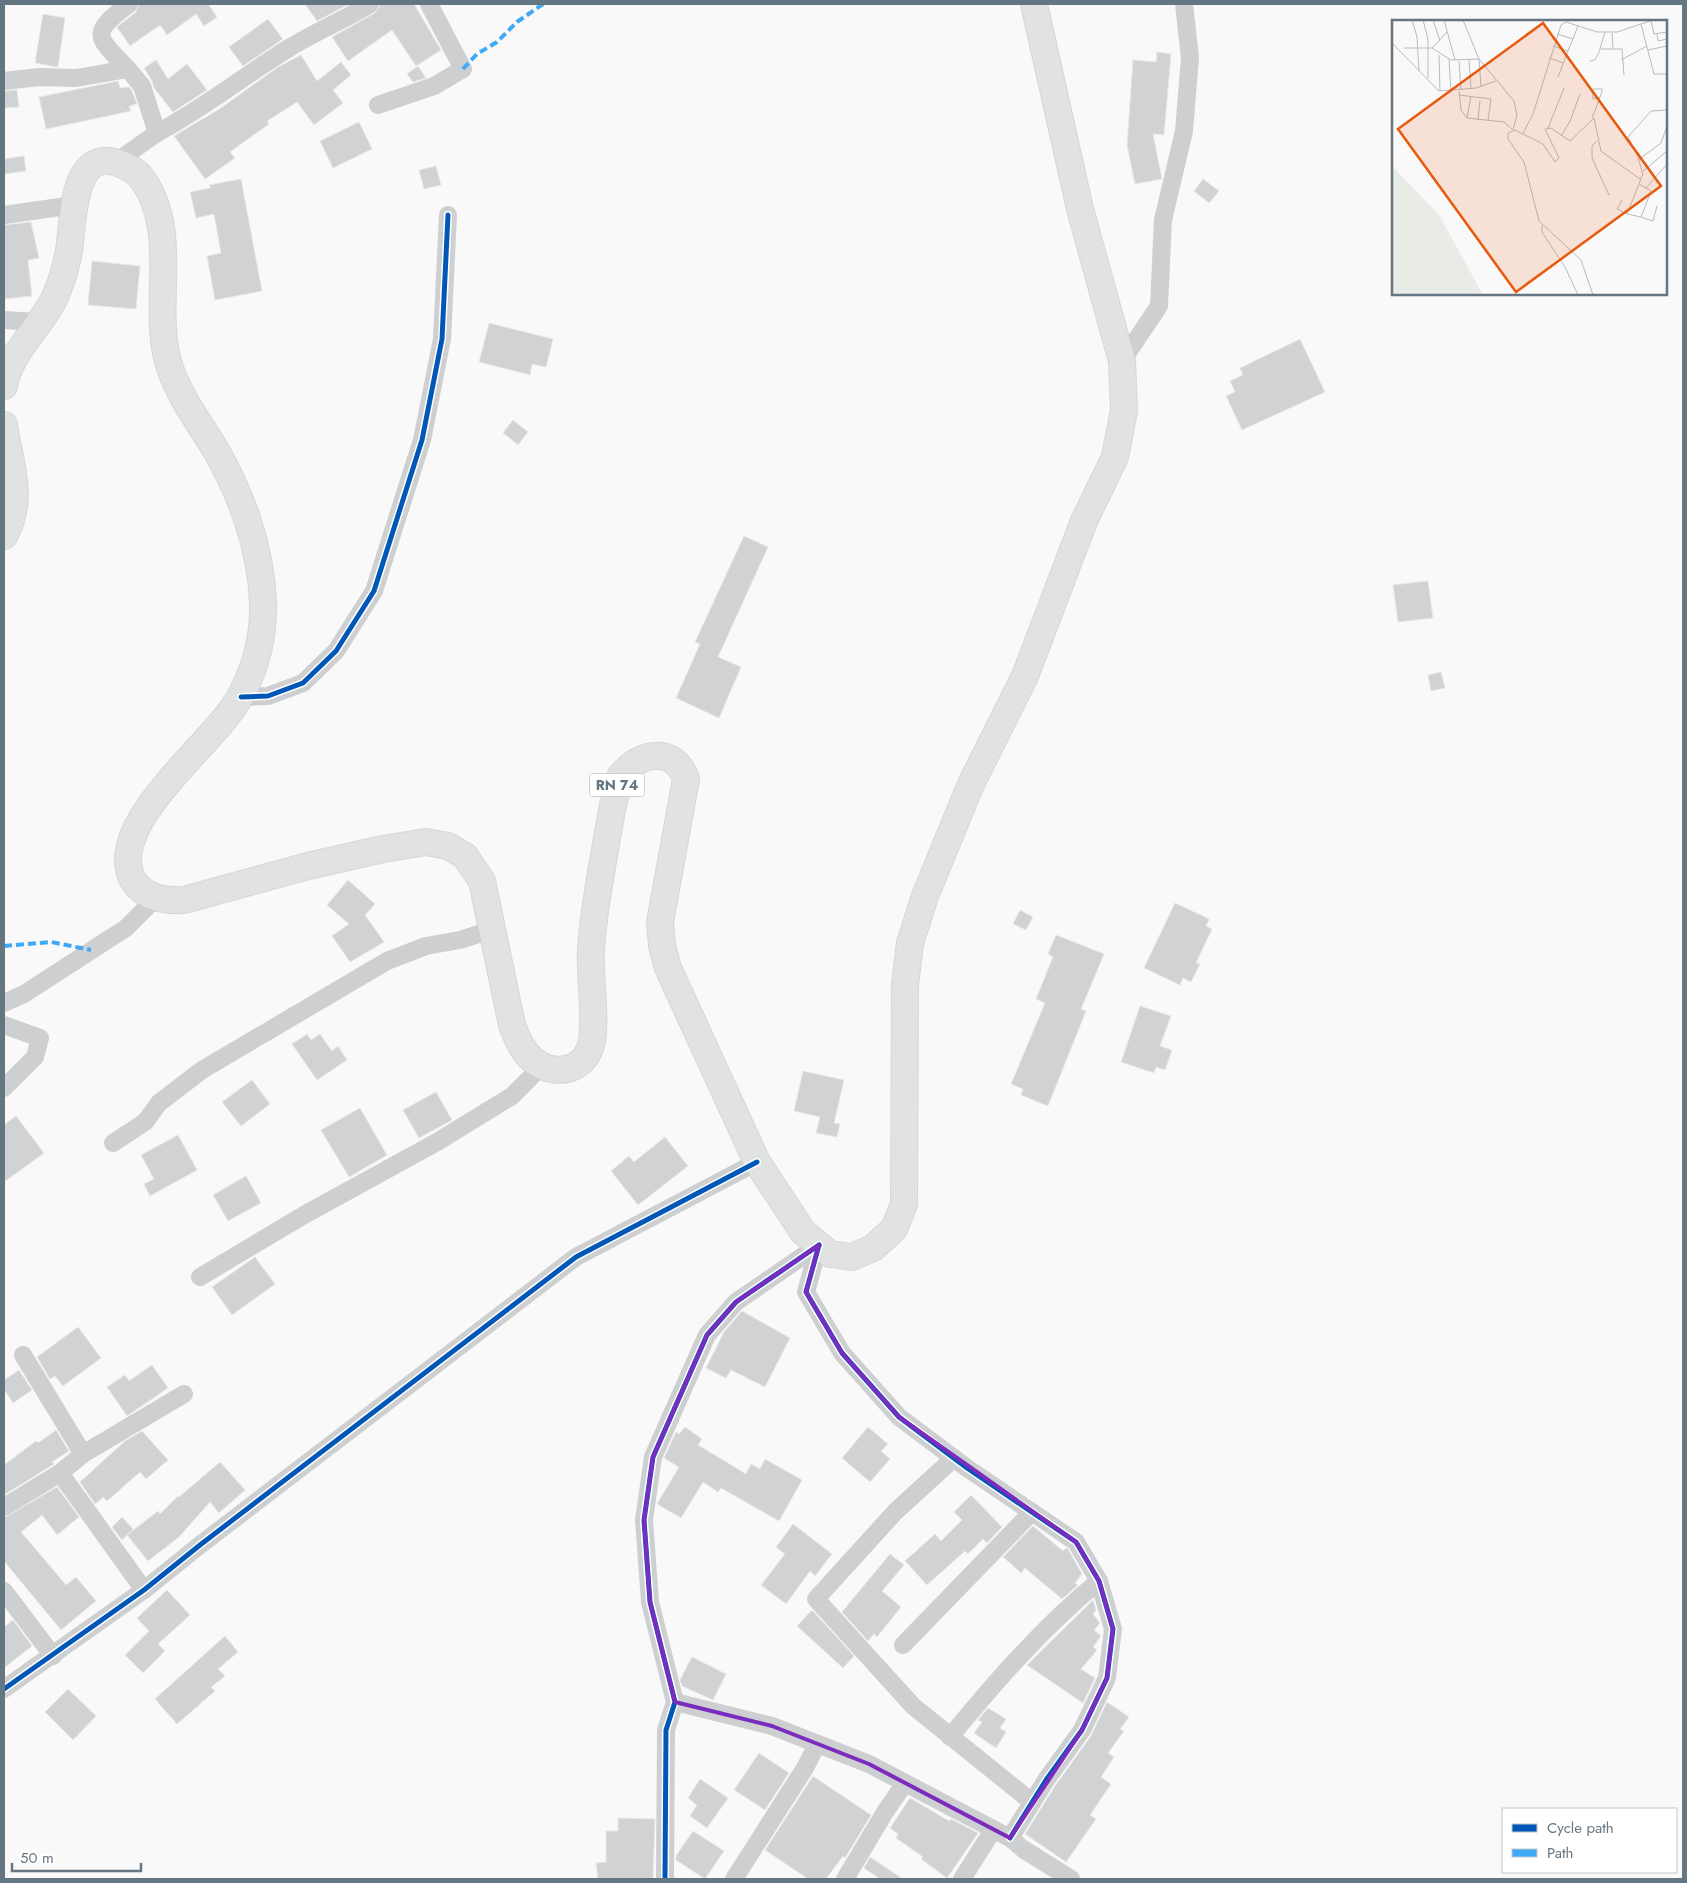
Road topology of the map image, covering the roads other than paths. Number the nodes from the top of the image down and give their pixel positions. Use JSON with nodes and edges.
{"nodes":[{"id":1,"x":129,"y":4,"type":"edge"},
{"id":2,"x":370,"y":4,"type":"edge"},
{"id":3,"x":429,"y":4,"type":"edge"},
{"id":4,"x":1034,"y":4,"type":"edge"},
{"id":5,"x":1184,"y":4,"type":"edge"},
{"id":6,"x":128,"y":69,"type":"junction"},
{"id":7,"x":4,"y":81,"type":"edge"},
{"id":8,"x":378,"y":105,"type":"dead end"},
{"id":9,"x":157,"y":133,"type":"junction"},
{"id":10,"x":116,"y":162,"type":"junction"},
{"id":11,"x":74,"y":205,"type":"junction"},
{"id":12,"x":448,"y":215,"type":"dead end"},
{"id":13,"x":4,"y":216,"type":"edge"},
{"id":14,"x":4,"y":320,"type":"edge"},
{"id":15,"x":38,"y":322,"type":"junction"},
{"id":16,"x":1122,"y":361,"type":"junction"},
{"id":17,"x":4,"y":386,"type":"edge"},
{"id":18,"x":4,"y":425,"type":"edge"},
{"id":19,"x":4,"y":536,"type":"edge"},
{"id":20,"x":240,"y":697,"type":"junction"},
{"id":21,"x":156,"y":898,"type":"junction"},
{"id":22,"x":494,"y":929,"type":"junction"},
{"id":23,"x":4,"y":1003,"type":"edge"},
{"id":24,"x":4,"y":1025,"type":"edge"},
{"id":25,"x":542,"y":1066,"type":"junction"},
{"id":26,"x":4,"y":1088,"type":"edge"},
{"id":27,"x":113,"y":1143,"type":"dead end"},
{"id":28,"x":757,"y":1162,"type":"junction"},
{"id":29,"x":819,"y":1245,"type":"junction"},
{"id":30,"x":200,"y":1277,"type":"dead end"},
{"id":31,"x":23,"y":1355,"type":"dead end"},
{"id":32,"x":184,"y":1394,"type":"dead end"},
{"id":33,"x":83,"y":1454,"type":"junction"},
{"id":34,"x":954,"y":1458,"type":"junction"},
{"id":35,"x":60,"y":1473,"type":"junction"},
{"id":36,"x":4,"y":1506,"type":"edge"},
{"id":37,"x":1032,"y":1512,"type":"junction"},
{"id":38,"x":1099,"y":1581,"type":"junction"},
{"id":39,"x":144,"y":1590,"type":"junction"},
{"id":40,"x":4,"y":1591,"type":"edge"},
{"id":41,"x":903,"y":1645,"type":"dead end"},
{"id":42,"x":53,"y":1656,"type":"junction"},
{"id":43,"x":4,"y":1689,"type":"edge"},
{"id":44,"x":675,"y":1702,"type":"junction"},
{"id":45,"x":950,"y":1736,"type":"junction"},
{"id":46,"x":818,"y":1744,"type":"junction"},
{"id":47,"x":905,"y":1783,"type":"junction"},
{"id":48,"x":1032,"y":1802,"type":"junction"},
{"id":49,"x":993,"y":1830,"type":"junction"},
{"id":50,"x":1010,"y":1838,"type":"junction"},
{"id":51,"x":664,"y":1879,"type":"edge"},
{"id":52,"x":734,"y":1879,"type":"edge"},
{"id":53,"x":845,"y":1879,"type":"edge"},
{"id":54,"x":962,"y":1879,"type":"edge"},
{"id":55,"x":1071,"y":1879,"type":"edge"}],
"edges":[{"from":1,"to":6,"type":"street"},
{"from":2,"to":9,"type":"street"},
{"from":3,"to":8,"type":"street"},
{"from":4,"to":16,"type":"main road","number":"RN 74"},
{"from":5,"to":16,"type":"street"},
{"from":6,"to":7,"type":"street"},
{"from":6,"to":9,"type":"street"},
{"from":9,"to":10,"type":"street"},
{"from":10,"to":11,"type":"main road"},
{"from":10,"to":20,"type":"main road"},
{"from":11,"to":13,"type":"street"},
{"from":11,"to":15,"type":"main road"},
{"from":12,"to":20,"type":"street"},
{"from":14,"to":15,"type":"street"},
{"from":15,"to":17,"type":"main road"},
{"from":16,"to":29,"type":"main road","number":"RN 74"},
{"from":18,"to":19,"type":"main road"},
{"from":20,"to":21,"type":"main road"},
{"from":21,"to":22,"type":"main road"},
{"from":21,"to":23,"type":"street"},
{"from":22,"to":25,"type":"main road"},
{"from":22,"to":27,"type":"street"},
{"from":24,"to":26,"type":"street"},
{"from":25,"to":28,"type":"main road","number":"RN 74"},
{"from":25,"to":30,"type":"street"},
{"from":28,"to":29,"type":"main road","number":"RN 74"},
{"from":28,"to":39,"type":"street"},
{"from":29,"to":34,"type":"street"},
{"from":29,"to":44,"type":"street"},
{"from":31,"to":33,"type":"street"},
{"from":32,"to":33,"type":"street"},
{"from":33,"to":35,"type":"street"},
{"from":34,"to":37,"type":"street"},
{"from":34,"to":45,"type":"street"},
{"from":35,"to":36,"type":"street"},
{"from":35,"to":39,"type":"street"},
{"from":37,"to":38,"type":"street"},
{"from":37,"to":41,"type":"street"},
{"from":38,"to":45,"type":"street"},
{"from":38,"to":48,"type":"street"},
{"from":39,"to":42,"type":"street"},
{"from":40,"to":42,"type":"street"},
{"from":42,"to":43,"type":"street"},
{"from":44,"to":46,"type":"street"},
{"from":44,"to":51,"type":"street"},
{"from":45,"to":48,"type":"street"},
{"from":46,"to":47,"type":"street"},
{"from":46,"to":52,"type":"street"},
{"from":47,"to":49,"type":"street"},
{"from":47,"to":53,"type":"street"},
{"from":48,"to":50,"type":"street"},
{"from":49,"to":50,"type":"street"},
{"from":49,"to":54,"type":"street"},
{"from":50,"to":55,"type":"street"}]}
